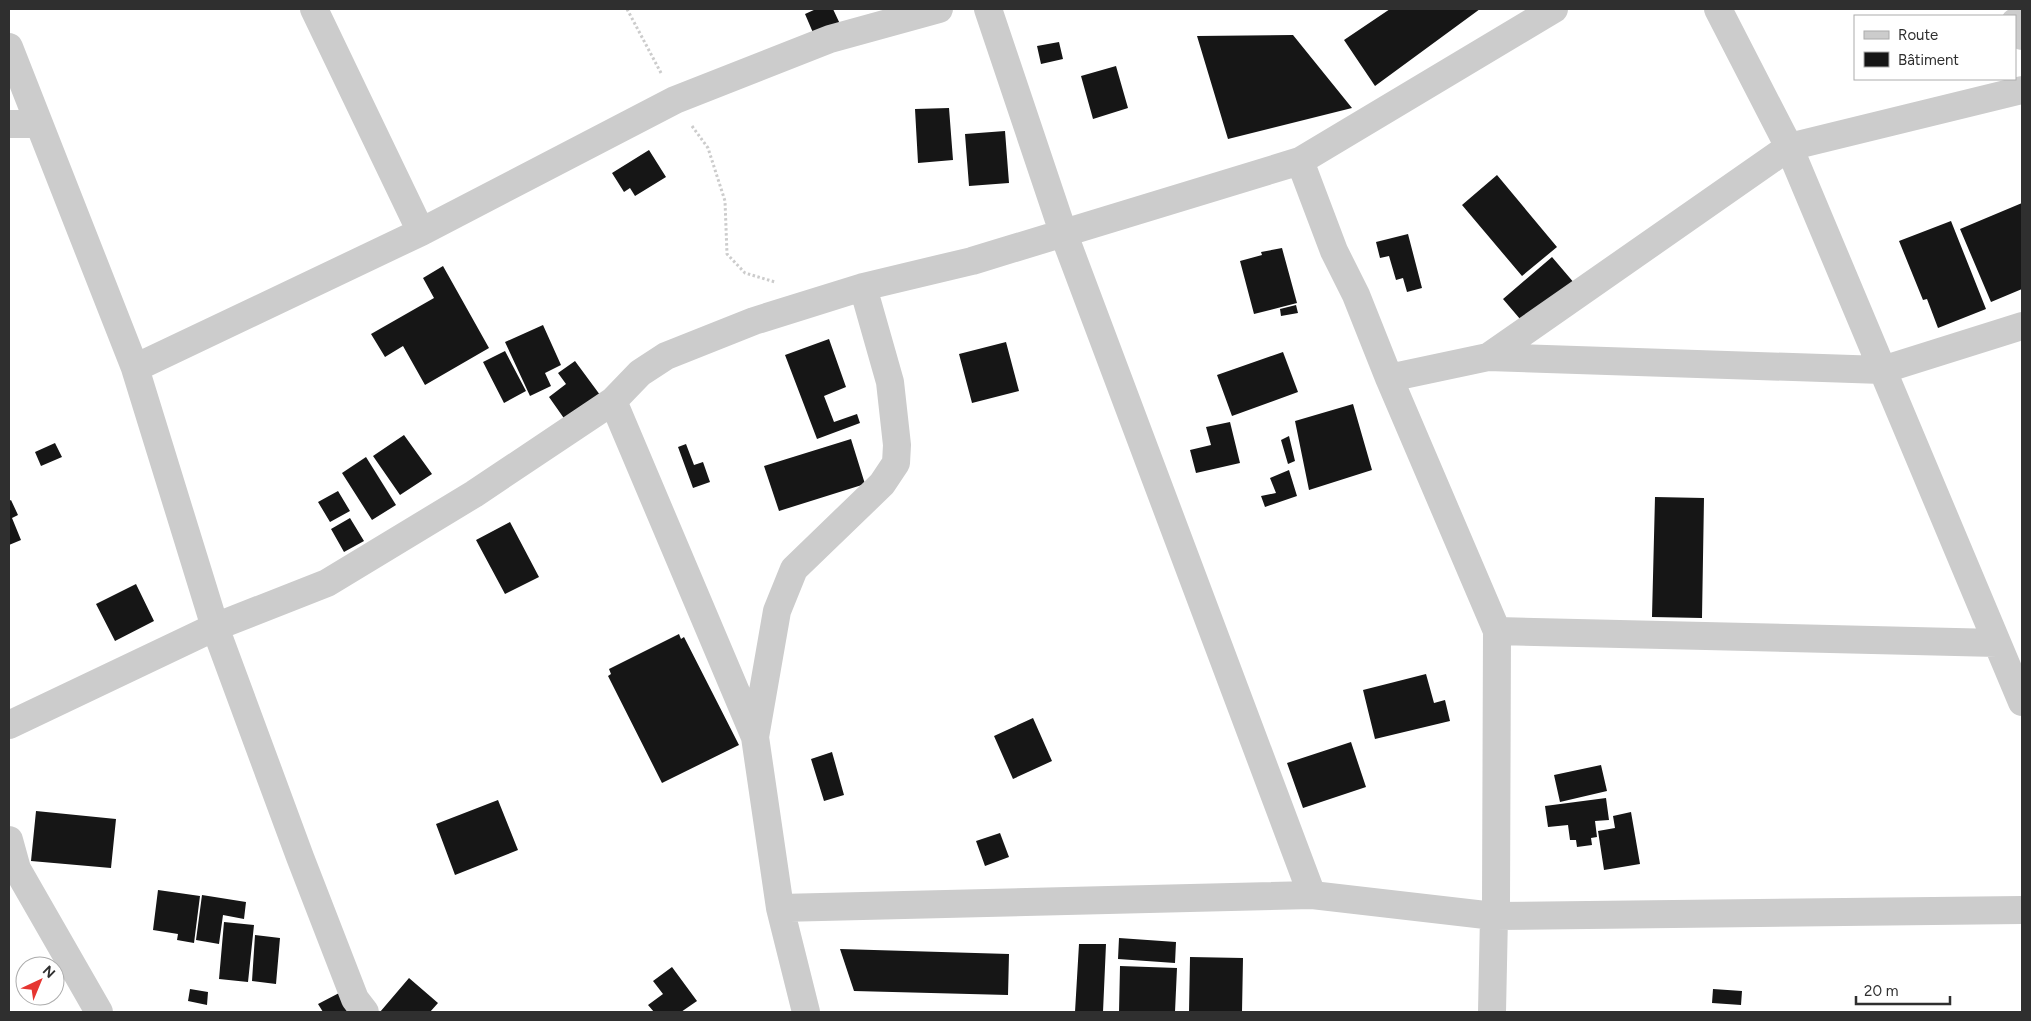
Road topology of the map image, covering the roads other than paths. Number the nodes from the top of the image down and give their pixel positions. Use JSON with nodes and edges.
{"nodes":[{"id":1,"x":314,"y":9,"type":"edge"},
{"id":2,"x":939,"y":9,"type":"edge"},
{"id":3,"x":988,"y":9,"type":"edge"},
{"id":4,"x":1554,"y":9,"type":"edge"},
{"id":5,"x":1718,"y":9,"type":"edge"},
{"id":6,"x":2016,"y":24,"type":"edge"},
{"id":7,"x":2022,"y":36,"type":"edge"},
{"id":8,"x":9,"y":47,"type":"edge"},
{"id":9,"x":2022,"y":90,"type":"edge"},
{"id":10,"x":9,"y":124,"type":"edge"},
{"id":11,"x":40,"y":124,"type":"junction"},
{"id":12,"x":1789,"y":147,"type":"junction"},
{"id":13,"x":1300,"y":161,"type":"junction"},
{"id":14,"x":421,"y":232,"type":"junction"},
{"id":15,"x":1063,"y":232,"type":"junction"},
{"id":16,"x":863,"y":287,"type":"junction"},
{"id":17,"x":2022,"y":326,"type":"edge"},
{"id":18,"x":1488,"y":357,"type":"junction"},
{"id":19,"x":135,"y":368,"type":"junction"},
{"id":20,"x":1882,"y":370,"type":"junction"},
{"id":21,"x":1388,"y":378,"type":"junction"},
{"id":22,"x":613,"y":401,"type":"junction"},
{"id":23,"x":215,"y":626,"type":"junction"},
{"id":24,"x":1497,"y":631,"type":"junction"},
{"id":25,"x":1997,"y":644,"type":"junction"},
{"id":26,"x":2022,"y":702,"type":"edge"},
{"id":27,"x":9,"y":725,"type":"edge"},
{"id":28,"x":755,"y":737,"type":"junction"},
{"id":29,"x":9,"y":840,"type":"edge"},
{"id":30,"x":1312,"y":895,"type":"junction"},
{"id":31,"x":780,"y":908,"type":"junction"},
{"id":32,"x":2022,"y":910,"type":"edge"},
{"id":33,"x":1494,"y":916,"type":"junction"},
{"id":34,"x":99,"y":1012,"type":"edge"},
{"id":35,"x":365,"y":1012,"type":"edge"},
{"id":36,"x":806,"y":1012,"type":"edge"},
{"id":37,"x":1492,"y":1012,"type":"edge"}],
"edges":[{"from":1,"to":14,"type":"street"},
{"from":2,"to":14,"type":"street"},
{"from":3,"to":15,"type":"street"},
{"from":4,"to":13,"type":"street"},
{"from":5,"to":12,"type":"street"},
{"from":6,"to":7,"type":"street"},
{"from":8,"to":11,"type":"street"},
{"from":9,"to":12,"type":"street"},
{"from":10,"to":11,"type":"street"},
{"from":11,"to":19,"type":"street"},
{"from":12,"to":18,"type":"street"},
{"from":12,"to":20,"type":"street"},
{"from":13,"to":15,"type":"street"},
{"from":13,"to":21,"type":"street"},
{"from":14,"to":19,"type":"street"},
{"from":15,"to":16,"type":"street"},
{"from":15,"to":30,"type":"street"},
{"from":16,"to":22,"type":"street"},
{"from":16,"to":28,"type":"street"},
{"from":17,"to":20,"type":"street"},
{"from":18,"to":20,"type":"street"},
{"from":18,"to":21,"type":"street"},
{"from":19,"to":23,"type":"street"},
{"from":20,"to":25,"type":"street"},
{"from":21,"to":24,"type":"street"},
{"from":22,"to":23,"type":"street"},
{"from":22,"to":28,"type":"street"},
{"from":23,"to":27,"type":"street"},
{"from":23,"to":35,"type":"street"},
{"from":24,"to":25,"type":"street"},
{"from":24,"to":33,"type":"street"},
{"from":25,"to":26,"type":"street"},
{"from":28,"to":31,"type":"street"},
{"from":29,"to":34,"type":"street"},
{"from":30,"to":31,"type":"street"},
{"from":30,"to":33,"type":"street"},
{"from":31,"to":36,"type":"street"},
{"from":32,"to":33,"type":"street"},
{"from":33,"to":37,"type":"street"}]}
